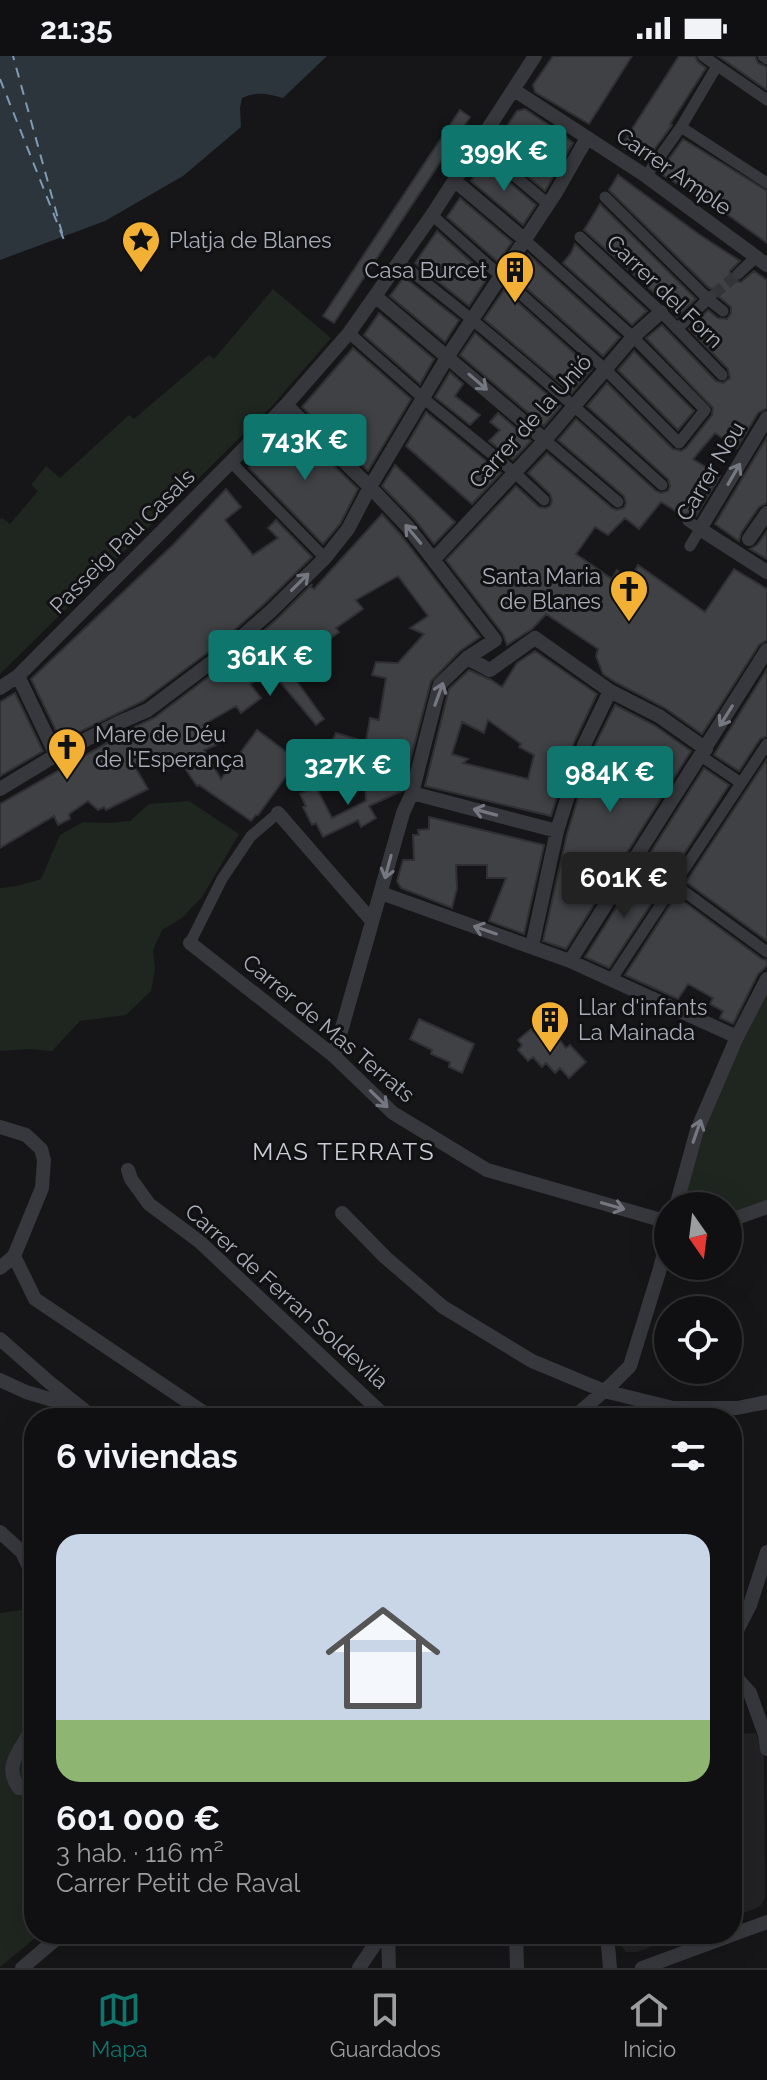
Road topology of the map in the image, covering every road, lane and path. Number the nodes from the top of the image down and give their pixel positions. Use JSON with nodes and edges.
{"nodes":[{"id":1,"x":535,"y":56,"type":"edge"},
{"id":2,"x":703,"y":56,"type":"edge"},
{"id":3,"x":717,"y":66,"type":"junction"},
{"id":4,"x":514,"y":90,"type":"junction"},
{"id":5,"x":767,"y":100,"type":"edge"},
{"id":6,"x":681,"y":127,"type":"junction"},
{"id":7,"x":587,"y":138,"type":"junction"},
{"id":8,"x":478,"y":145,"type":"junction"},
{"id":9,"x":646,"y":176,"type":"junction"},
{"id":10,"x":455,"y":181,"type":"junction"},
{"id":11,"x":767,"y":183,"type":"edge"},
{"id":12,"x":605,"y":197,"type":"dead end"},
{"id":13,"x":548,"y":204,"type":"junction"},
{"id":14,"x":432,"y":215,"type":"junction"},
{"id":15,"x":580,"y":237,"type":"dead end"},
{"id":16,"x":524,"y":239,"type":"junction"},
{"id":17,"x":763,"y":261,"type":"edge"},
{"id":18,"x":399,"y":262,"type":"junction"},
{"id":19,"x":738,"y":274,"type":"tunnel mouth"},
{"id":20,"x":501,"y":278,"type":"junction"},
{"id":21,"x":375,"y":296,"type":"junction"},
{"id":22,"x":711,"y":296,"type":"junction"},
{"id":23,"x":723,"y":311,"type":"dead end"},
{"id":24,"x":661,"y":312,"type":"junction"},
{"id":25,"x":472,"y":318,"type":"junction"},
{"id":26,"x":677,"y":329,"type":"junction"},
{"id":27,"x":349,"y":333,"type":"junction"},
{"id":28,"x":633,"y":337,"type":"junction"},
{"id":29,"x":448,"y":356,"type":"junction"},
{"id":30,"x":606,"y":370,"type":"junction"},
{"id":31,"x":722,"y":375,"type":"dead end"},
{"id":32,"x":423,"y":398,"type":"junction"},
{"id":33,"x":286,"y":405,"type":"junction"},
{"id":34,"x":575,"y":405,"type":"junction"},
{"id":35,"x":767,"y":418,"type":"edge"},
{"id":36,"x":545,"y":440,"type":"junction"},
{"id":37,"x":231,"y":462,"type":"junction"},
{"id":38,"x":515,"y":473,"type":"junction"},
{"id":39,"x":662,"y":485,"type":"dead end"},
{"id":40,"x":370,"y":487,"type":"junction"},
{"id":41,"x":544,"y":500,"type":"dead end"},
{"id":42,"x":618,"y":502,"type":"dead end"},
{"id":43,"x":767,"y":513,"type":"edge"},
{"id":44,"x":694,"y":525,"type":"junction"},
{"id":45,"x":749,"y":539,"type":"dead end"},
{"id":46,"x":690,"y":546,"type":"dead end"},
{"id":47,"x":325,"y":558,"type":"junction"},
{"id":48,"x":434,"y":559,"type":"junction"},
{"id":49,"x":767,"y":572,"type":"edge"},
{"id":50,"x":767,"y":650,"type":"edge"},
{"id":51,"x":467,"y":658,"type":"junction"},
{"id":52,"x":18,"y":676,"type":"junction"},
{"id":53,"x":0,"y":688,"type":"edge"},
{"id":54,"x":610,"y":691,"type":"junction"},
{"id":55,"x":767,"y":744,"type":"edge"},
{"id":56,"x":703,"y":753,"type":"junction"},
{"id":57,"x":56,"y":755,"type":"junction"},
{"id":58,"x":741,"y":783,"type":"junction"},
{"id":59,"x":0,"y":789,"type":"edge"},
{"id":60,"x":412,"y":793,"type":"junction"},
{"id":61,"x":278,"y":813,"type":"joint"},
{"id":62,"x":557,"y":831,"type":"junction"},
{"id":63,"x":637,"y":857,"type":"junction"},
{"id":64,"x":673,"y":884,"type":"junction"},
{"id":65,"x":381,"y":893,"type":"junction"},
{"id":66,"x":372,"y":921,"type":"junction"},
{"id":67,"x":190,"y":943,"type":"joint"},
{"id":68,"x":532,"y":946,"type":"junction"},
{"id":69,"x":767,"y":952,"type":"edge"},
{"id":70,"x":570,"y":961,"type":"junction"},
{"id":71,"x":767,"y":979,"type":"edge"},
{"id":72,"x":611,"y":980,"type":"junction"},
{"id":73,"x":737,"y":1037,"type":"junction"},
{"id":74,"x":334,"y":1056,"type":"junction"},
{"id":75,"x":0,"y":1127,"type":"edge"},
{"id":76,"x":128,"y":1170,"type":"dead end"},
{"id":77,"x":680,"y":1192,"type":"edge"},
{"id":78,"x":767,"y":1207,"type":"edge"},
{"id":79,"x":342,"y":1213,"type":"dead end"},
{"id":80,"x":742,"y":1217,"type":"edge"},
{"id":81,"x":654,"y":1218,"type":"edge"},
{"id":82,"x":14,"y":1256,"type":"junction"},
{"id":83,"x":0,"y":1268,"type":"edge"},
{"id":84,"x":657,"y":1280,"type":"edge"},
{"id":85,"x":0,"y":1339,"type":"edge"},
{"id":86,"x":0,"y":1380,"type":"edge"},
{"id":87,"x":604,"y":1391,"type":"junction"},
{"id":88,"x":767,"y":1402,"type":"edge"},
{"id":89,"x":72,"y":1408,"type":"edge"},
{"id":90,"x":82,"y":1408,"type":"edge"},
{"id":91,"x":197,"y":1408,"type":"edge"},
{"id":92,"x":376,"y":1408,"type":"edge"},
{"id":93,"x":584,"y":1408,"type":"edge"},
{"id":94,"x":0,"y":1532,"type":"edge"},
{"id":95,"x":767,"y":1552,"type":"edge"},
{"id":96,"x":24,"y":1556,"type":"edge"},
{"id":97,"x":742,"y":1621,"type":"edge"},
{"id":98,"x":742,"y":1684,"type":"edge"},
{"id":99,"x":24,"y":1742,"type":"edge"},
{"id":100,"x":767,"y":1749,"type":"edge"},
{"id":101,"x":24,"y":1788,"type":"edge"},
{"id":102,"x":767,"y":1922,"type":"edge"},
{"id":103,"x":742,"y":1931,"type":"edge"},
{"id":104,"x":50,"y":1944,"type":"edge"},
{"id":105,"x":375,"y":1944,"type":"edge"},
{"id":106,"x":388,"y":1944,"type":"edge"},
{"id":107,"x":516,"y":1944,"type":"edge"},
{"id":108,"x":608,"y":1944,"type":"edge"},
{"id":109,"x":707,"y":1944,"type":"edge"},
{"id":110,"x":22,"y":1968,"type":"edge"},
{"id":111,"x":359,"y":1968,"type":"edge"},
{"id":112,"x":389,"y":1968,"type":"edge"},
{"id":113,"x":517,"y":1968,"type":"edge"},
{"id":114,"x":610,"y":1968,"type":"edge"},
{"id":115,"x":642,"y":1968,"type":"edge"}],
"edges":[{"from":1,"to":4,"type":"street","name":"Passeig Pau Casals"},
{"from":2,"to":3,"type":"street"},
{"from":3,"to":5,"type":"street"},
{"from":3,"to":6,"type":"street"},
{"from":4,"to":7,"type":"street","name":"Carrer Ample"},
{"from":4,"to":8,"type":"street","name":"Passeig Pau Casals"},
{"from":6,"to":9,"type":"street"},
{"from":6,"to":11,"type":"street"},
{"from":7,"to":9,"type":"street","name":"Carrer Ample"},
{"from":7,"to":13,"type":"street"},
{"from":8,"to":10,"type":"street","name":"Passeig Pau Casals"},
{"from":8,"to":13,"type":"street"},
{"from":9,"to":17,"type":"street","name":"Carrer Ample"},
{"from":10,"to":14,"type":"street","name":"Passeig Pau Casals"},
{"from":10,"to":16,"type":"street"},
{"from":12,"to":22,"type":"street"},
{"from":13,"to":16,"type":"street"},
{"from":14,"to":18,"type":"street","name":"Passeig Pau Casals"},
{"from":14,"to":20,"type":"street"},
{"from":15,"to":24,"type":"street","name":"Carrer del Forn"},
{"from":16,"to":20,"type":"street"},
{"from":16,"to":28,"type":"street"},
{"from":17,"to":19,"type":"street"},
{"from":18,"to":21,"type":"street","name":"Passeig Pau Casals"},
{"from":18,"to":25,"type":"street"},
{"from":20,"to":25,"type":"street"},
{"from":20,"to":30,"type":"street"},
{"from":21,"to":27,"type":"street","name":"Passeig Pau Casals"},
{"from":21,"to":29,"type":"street"},
{"from":22,"to":23,"type":"street"},
{"from":22,"to":26,"type":"street"},
{"from":24,"to":26,"type":"street","name":"Carrer del Forn"},
{"from":24,"to":28,"type":"street","name":"Carrer de la Unió"},
{"from":25,"to":29,"type":"street"},
{"from":25,"to":34,"type":"street"},
{"from":26,"to":31,"type":"street","name":"Carrer del Forn"},
{"from":27,"to":32,"type":"street"},
{"from":27,"to":33,"type":"street","name":"Passeig Pau Casals"},
{"from":28,"to":30,"type":"street","name":"Carrer de la Unió"},
{"from":28,"to":30,"type":"street"},
{"from":29,"to":32,"type":"street"},
{"from":29,"to":36,"type":"street","one_way":true},
{"from":30,"to":34,"type":"street","name":"Carrer de la Unió"},
{"from":32,"to":38,"type":"street"},
{"from":32,"to":40,"type":"street"},
{"from":33,"to":37,"type":"street","name":"Passeig Pau Casals"},
{"from":33,"to":40,"type":"street"},
{"from":34,"to":36,"type":"street","name":"Carrer de la Unió"},
{"from":34,"to":39,"type":"street"},
{"from":44,"to":35,"type":"street","name":"Carrer Nou","one_way":true},
{"from":36,"to":38,"type":"street","name":"Carrer de la Unió"},
{"from":36,"to":42,"type":"street"},
{"from":37,"to":47,"type":"street"},
{"from":37,"to":52,"type":"street","name":"Passeig Pau Casals"},
{"from":38,"to":41,"type":"street"},
{"from":38,"to":48,"type":"street","name":"Carrer de la Unió"},
{"from":40,"to":47,"type":"street"},
{"from":48,"to":40,"type":"street","one_way":true},
{"from":43,"to":45,"type":"street"},
{"from":44,"to":46,"type":"street","name":"Carrer Nou"},
{"from":44,"to":49,"type":"street"},
{"from":57,"to":47,"type":"street","one_way":true},
{"from":48,"to":51,"type":"street"},
{"from":50,"to":56,"type":"street","one_way":true},
{"from":51,"to":54,"type":"street"},
{"from":60,"to":51,"type":"street","one_way":true},
{"from":52,"to":53,"type":"street","name":"Passeig Pau Casals"},
{"from":52,"to":57,"type":"street"},
{"from":54,"to":56,"type":"street"},
{"from":54,"to":62,"type":"street"},
{"from":55,"to":58,"type":"street"},
{"from":56,"to":58,"type":"street"},
{"from":56,"to":63,"type":"street"},
{"from":57,"to":59,"type":"street"},
{"from":58,"to":64,"type":"street"},
{"from":62,"to":60,"type":"street","one_way":true},
{"from":60,"to":65,"type":"street","one_way":true},
{"from":61,"to":66,"type":"street"},
{"from":61,"to":67,"type":"street"},
{"from":62,"to":68,"type":"street"},
{"from":63,"to":64,"type":"street"},
{"from":63,"to":70,"type":"street"},
{"from":64,"to":69,"type":"street"},
{"from":64,"to":72,"type":"street"},
{"from":65,"to":66,"type":"street"},
{"from":68,"to":65,"type":"street","one_way":true},
{"from":66,"to":74,"type":"street"},
{"from":67,"to":74,"type":"street","name":"Carrer de Mas Terrats"},
{"from":68,"to":70,"type":"street"},
{"from":70,"to":72,"type":"street"},
{"from":71,"to":73,"type":"street"},
{"from":72,"to":73,"type":"street"},
{"from":77,"to":73,"type":"street","one_way":true},
{"from":74,"to":81,"type":"street","name":"Carrer de Mas Terrats","one_way":true},
{"from":75,"to":82,"type":"street"},
{"from":76,"to":92,"type":"street","name":"Carrer de Ferran Soldevila"},
{"from":78,"to":80,"type":"street"},
{"from":79,"to":87,"type":"street"},
{"from":82,"to":83,"type":"street"},
{"from":82,"to":91,"type":"street"},
{"from":84,"to":87,"type":"street"},
{"from":85,"to":90,"type":"street"},
{"from":86,"to":89,"type":"street"},
{"from":87,"to":88,"type":"street"},
{"from":87,"to":93,"type":"street"},
{"from":94,"to":96,"type":"street"},
{"from":95,"to":97,"type":"street"},
{"from":98,"to":100,"type":"street"},
{"from":99,"to":101,"type":"street"},
{"from":102,"to":103,"type":"street"},
{"from":104,"to":110,"type":"street"},
{"from":105,"to":111,"type":"street"},
{"from":106,"to":112,"type":"street"},
{"from":107,"to":113,"type":"street"},
{"from":108,"to":114,"type":"street"},
{"from":109,"to":115,"type":"street"}]}
